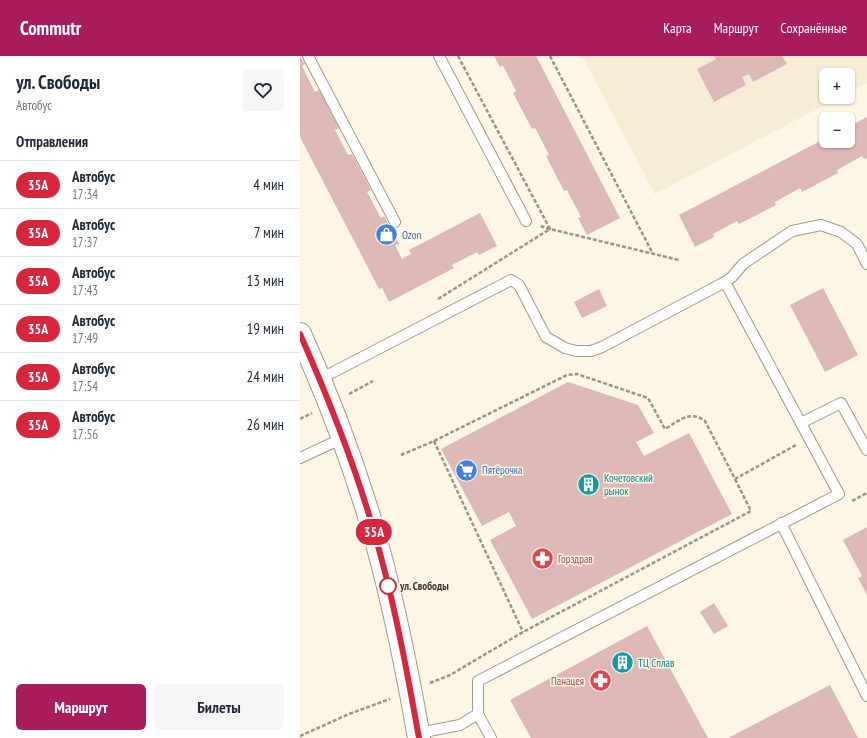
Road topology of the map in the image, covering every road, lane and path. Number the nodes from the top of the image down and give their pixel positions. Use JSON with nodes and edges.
{"nodes":[{"id":1,"x":308,"y":56,"type":"edge"},
{"id":2,"x":439,"y":56,"type":"edge"},
{"id":3,"x":458,"y":56,"type":"edge"},
{"id":4,"x":550,"y":56,"type":"edge"},
{"id":5,"x":526,"y":221,"type":"joint"},
{"id":6,"x":395,"y":222,"type":"dead end"},
{"id":7,"x":550,"y":229,"type":"junction"},
{"id":8,"x":653,"y":254,"type":"junction"},
{"id":9,"x":679,"y":260,"type":"dead end"},
{"id":10,"x":867,"y":264,"type":"edge"},
{"id":11,"x":725,"y":282,"type":"junction"},
{"id":12,"x":437,"y":299,"type":"dead end"},
{"id":13,"x":300,"y":334,"type":"edge"},
{"id":14,"x":320,"y":379,"type":"junction"},
{"id":15,"x":801,"y":423,"type":"junction"},
{"id":16,"x":343,"y":438,"type":"junction"},
{"id":17,"x":809,"y":438,"type":"junction"},
{"id":18,"x":434,"y":441,"type":"junction"},
{"id":19,"x":867,"y":450,"type":"edge"},
{"id":20,"x":401,"y":455,"type":"dead end"},
{"id":21,"x":300,"y":458,"type":"edge"},
{"id":22,"x":735,"y":479,"type":"junction"},
{"id":23,"x":867,"y":493,"type":"edge"},
{"id":24,"x":848,"y":504,"type":"dead end"},
{"id":25,"x":781,"y":523,"type":"junction"},
{"id":26,"x":523,"y":632,"type":"junction"},
{"id":27,"x":450,"y":675,"type":"dead end"},
{"id":28,"x":411,"y":691,"type":"junction"},
{"id":29,"x":867,"y":696,"type":"edge"},
{"id":30,"x":478,"y":714,"type":"junction"},
{"id":31,"x":419,"y":735,"type":"edge"},
{"id":32,"x":300,"y":736,"type":"edge"},
{"id":33,"x":491,"y":738,"type":"edge"}],
"edges":[{"from":1,"to":6,"type":"lane"},
{"from":2,"to":5,"type":"lane"},
{"from":3,"to":7,"type":"path"},
{"from":4,"to":8,"type":"path"},
{"from":5,"to":7,"type":"path"},
{"from":7,"to":8,"type":"path"},
{"from":7,"to":12,"type":"path"},
{"from":8,"to":9,"type":"path"},
{"from":10,"to":11,"type":"lane"},
{"from":11,"to":14,"type":"lane"},
{"from":11,"to":15,"type":"lane"},
{"from":13,"to":14,"type":"main road"},
{"from":14,"to":16,"type":"main road"},
{"from":15,"to":17,"type":"lane"},
{"from":15,"to":19,"type":"lane"},
{"from":16,"to":21,"type":"lane"},
{"from":16,"to":28,"type":"main road"},
{"from":17,"to":22,"type":"path"},
{"from":17,"to":25,"type":"lane"},
{"from":18,"to":20,"type":"path"},
{"from":18,"to":22,"type":"path"},
{"from":18,"to":26,"type":"path"},
{"from":22,"to":26,"type":"path"},
{"from":23,"to":24,"type":"path"},
{"from":25,"to":29,"type":"lane"},
{"from":25,"to":30,"type":"lane"},
{"from":26,"to":27,"type":"path"},
{"from":28,"to":31,"type":"main road"},
{"from":28,"to":32,"type":"path"},
{"from":30,"to":31,"type":"lane"},
{"from":30,"to":33,"type":"lane"}]}
